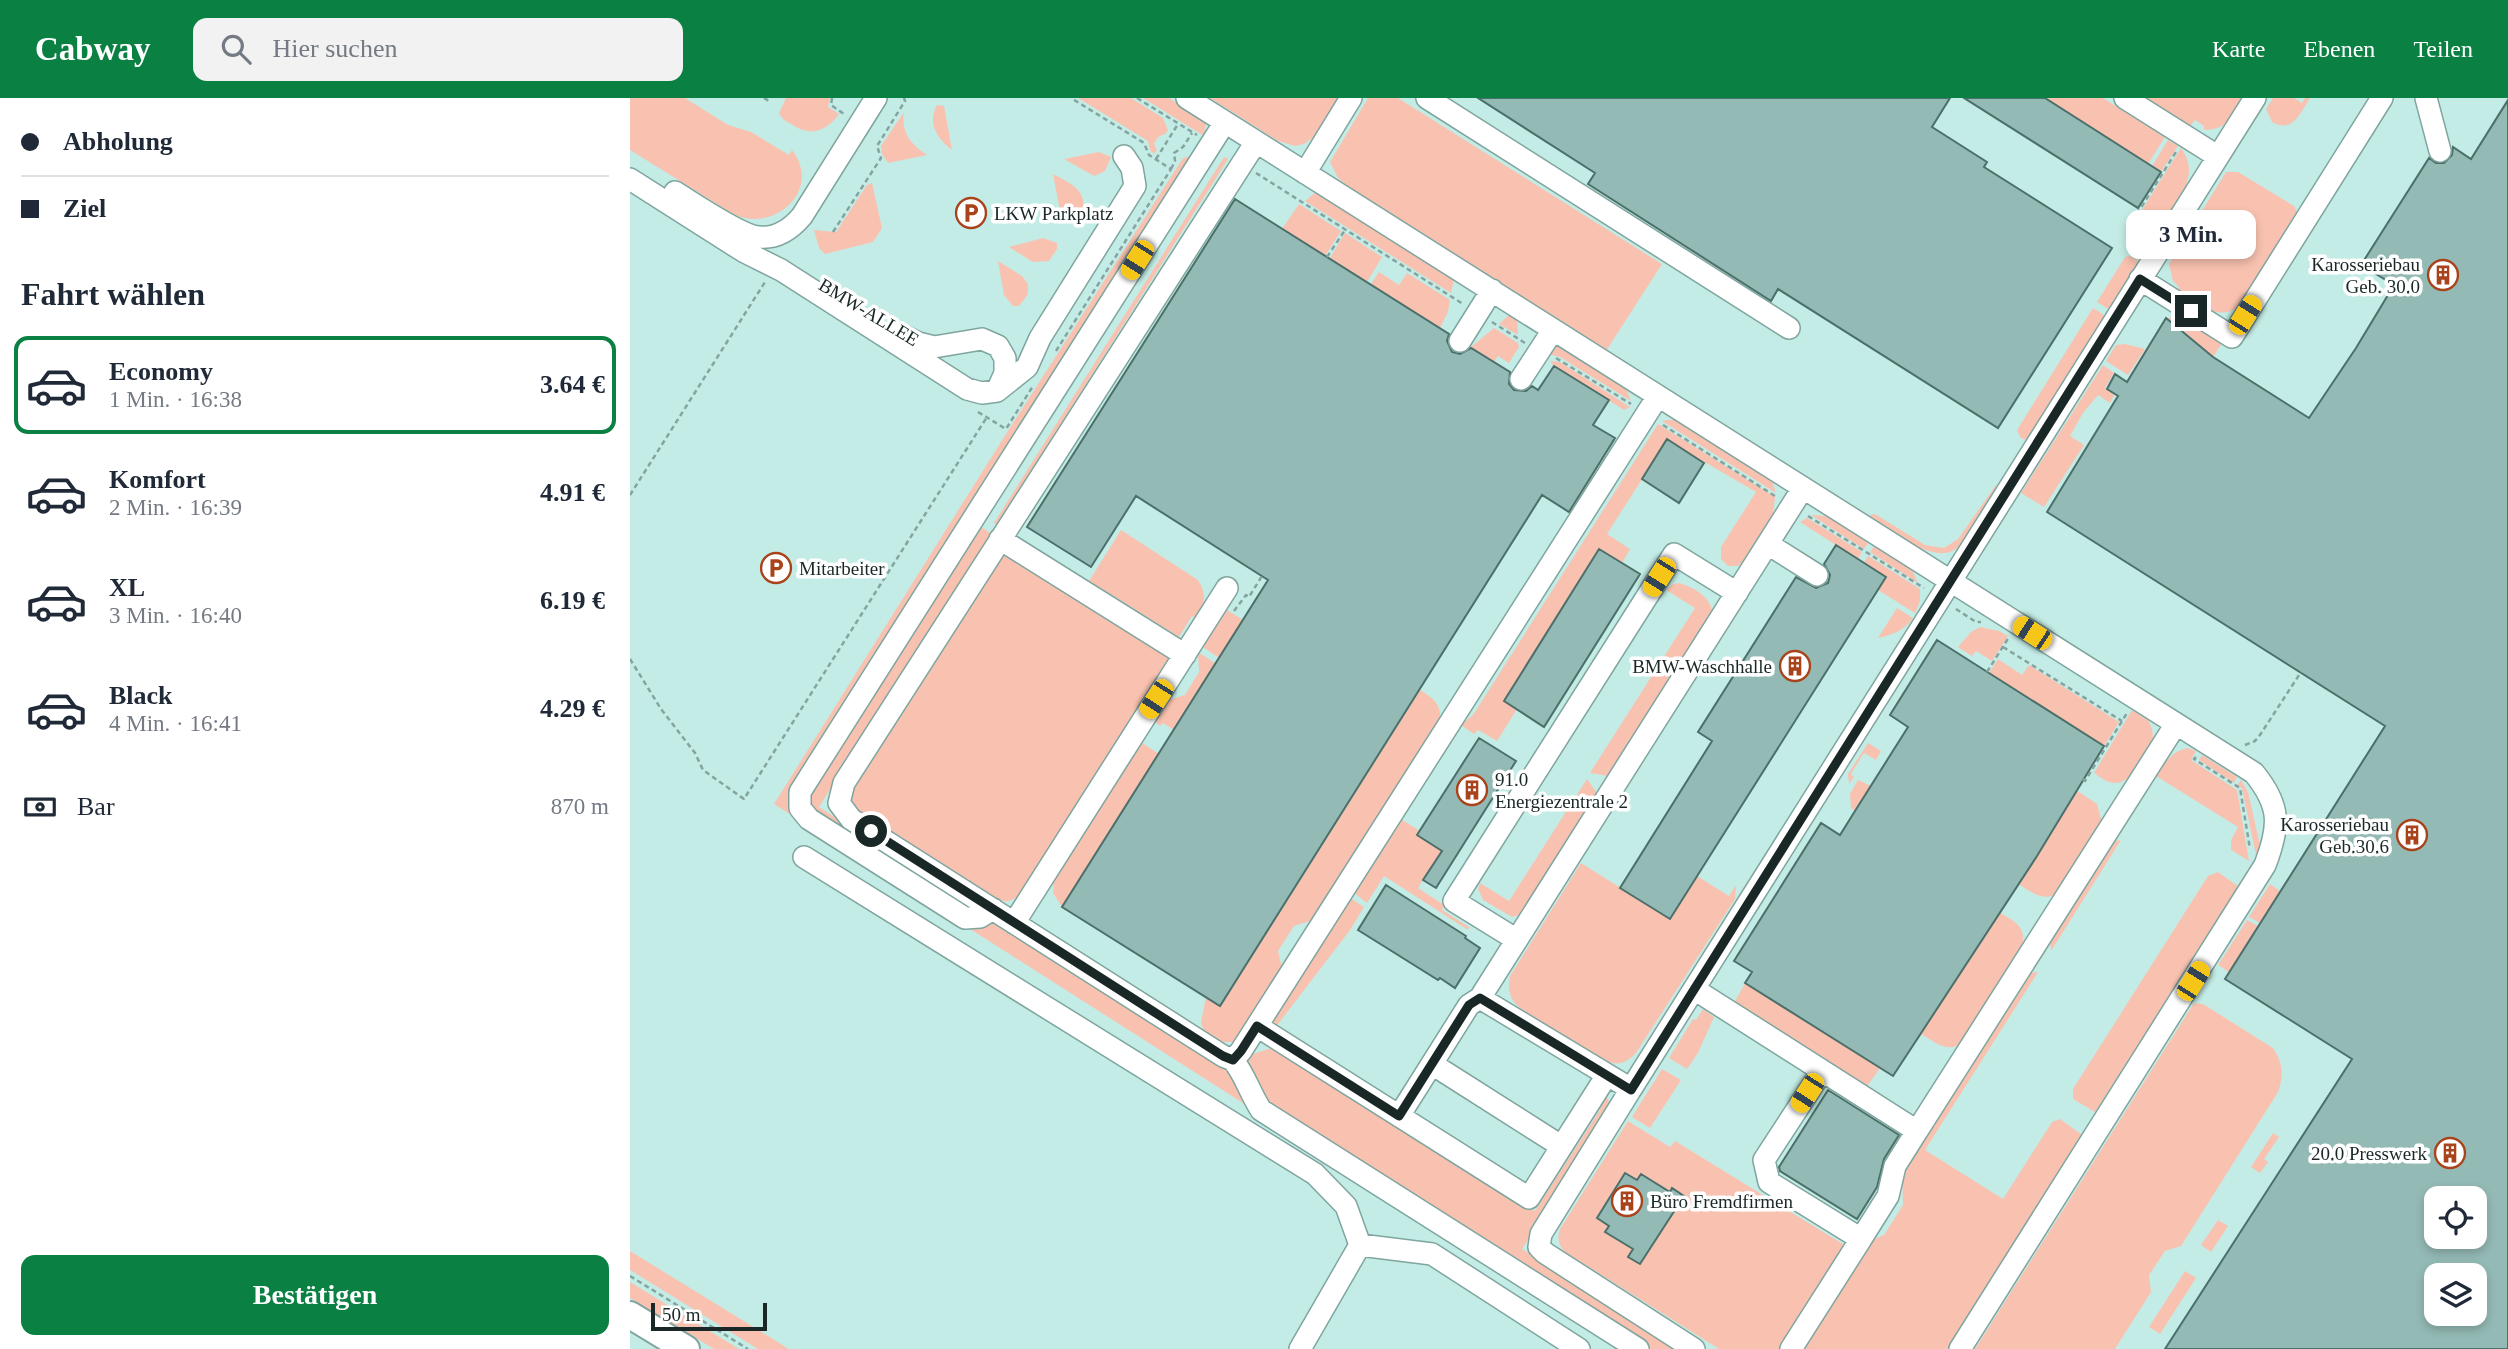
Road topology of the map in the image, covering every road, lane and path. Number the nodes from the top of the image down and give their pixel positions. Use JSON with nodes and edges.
{"nodes":[{"id":1,"x":764,"y":98,"type":"edge"},
{"id":2,"x":876,"y":98,"type":"edge"},
{"id":3,"x":904,"y":98,"type":"edge"},
{"id":4,"x":1072,"y":98,"type":"edge"},
{"id":5,"x":1138,"y":98,"type":"edge"},
{"id":6,"x":1187,"y":98,"type":"edge"},
{"id":7,"x":1351,"y":98,"type":"edge"},
{"id":8,"x":1427,"y":98,"type":"edge"},
{"id":9,"x":2125,"y":98,"type":"edge"},
{"id":10,"x":2255,"y":98,"type":"edge"},
{"id":11,"x":2382,"y":98,"type":"edge"},
{"id":12,"x":2426,"y":98,"type":"edge"},
{"id":13,"x":769,"y":102,"type":"dead end"},
{"id":14,"x":1224,"y":122,"type":"junction"},
{"id":15,"x":1178,"y":124,"type":"junction"},
{"id":16,"x":1201,"y":138,"type":"junction"},
{"id":17,"x":1256,"y":142,"type":"junction"},
{"id":18,"x":2181,"y":145,"type":"dead end"},
{"id":19,"x":2440,"y":151,"type":"dead end"},
{"id":20,"x":1124,"y":156,"type":"dead end"},
{"id":21,"x":2217,"y":156,"type":"junction"},
{"id":22,"x":1156,"y":159,"type":"junction"},
{"id":23,"x":1242,"y":164,"type":"junction"},
{"id":24,"x":630,"y":166,"type":"edge"},
{"id":25,"x":1171,"y":169,"type":"junction"},
{"id":26,"x":1306,"y":173,"type":"junction"},
{"id":27,"x":630,"y":180,"type":"edge"},
{"id":28,"x":2137,"y":214,"type":"dead end"},
{"id":29,"x":1345,"y":230,"type":"junction"},
{"id":30,"x":833,"y":232,"type":"dead end"},
{"id":31,"x":1327,"y":257,"type":"dead end"},
{"id":32,"x":775,"y":260,"type":"junction"},
{"id":33,"x":2140,"y":279,"type":"junction"},
{"id":34,"x":1492,"y":290,"type":"junction"},
{"id":35,"x":1478,"y":313,"type":"junction"},
{"id":36,"x":1789,"y":328,"type":"dead end"},
{"id":37,"x":1553,"y":330,"type":"junction"},
{"id":38,"x":1460,"y":341,"type":"dead end"},
{"id":39,"x":1056,"y":350,"type":"dead end"},
{"id":40,"x":1539,"y":351,"type":"junction"},
{"id":41,"x":1521,"y":379,"type":"dead end"},
{"id":42,"x":1034,"y":384,"type":"dead end"},
{"id":43,"x":997,"y":391,"type":"junction"},
{"id":44,"x":1652,"y":405,"type":"junction"},
{"id":45,"x":975,"y":410,"type":"dead end"},
{"id":46,"x":987,"y":417,"type":"junction"},
{"id":47,"x":630,"y":495,"type":"edge"},
{"id":48,"x":1797,"y":497,"type":"junction"},
{"id":49,"x":1000,"y":539,"type":"junction"},
{"id":50,"x":1768,"y":544,"type":"junction"},
{"id":51,"x":1817,"y":575,"type":"dead end"},
{"id":52,"x":1262,"y":576,"type":"dead end"},
{"id":53,"x":1945,"y":590,"type":"junction"},
{"id":54,"x":1737,"y":593,"type":"junction"},
{"id":55,"x":1227,"y":598,"type":"joint"},
{"id":56,"x":1986,"y":622,"type":"dead end"},
{"id":57,"x":2010,"y":636,"type":"dead end"},
{"id":58,"x":2003,"y":647,"type":"junction"},
{"id":59,"x":1185,"y":655,"type":"junction"},
{"id":60,"x":630,"y":659,"type":"edge"},
{"id":61,"x":1987,"y":672,"type":"dead end"},
{"id":62,"x":2301,"y":672,"type":"dead end"},
{"id":63,"x":2136,"y":699,"type":"junction"},
{"id":64,"x":2122,"y":721,"type":"junction"},
{"id":65,"x":2176,"y":724,"type":"junction"},
{"id":66,"x":2206,"y":743,"type":"junction"},
{"id":67,"x":2241,"y":746,"type":"dead end"},
{"id":68,"x":2083,"y":779,"type":"dead end"},
{"id":69,"x":804,"y":857,"type":"dead end"},
{"id":70,"x":2265,"y":866,"type":"junction"},
{"id":71,"x":993,"y":909,"type":"junction"},
{"id":72,"x":1014,"y":923,"type":"junction"},
{"id":73,"x":1517,"y":940,"type":"junction"},
{"id":74,"x":1694,"y":989,"type":"junction"},
{"id":75,"x":1480,"y":998,"type":"junction"},
{"id":76,"x":1257,"y":1026,"type":"junction"},
{"id":77,"x":1233,"y":1060,"type":"junction"},
{"id":78,"x":1432,"y":1064,"type":"junction"},
{"id":79,"x":1822,"y":1071,"type":"junction"},
{"id":80,"x":1606,"y":1075,"type":"junction"},
{"id":81,"x":1631,"y":1090,"type":"junction"},
{"id":82,"x":1399,"y":1116,"type":"junction"},
{"id":83,"x":1917,"y":1131,"type":"junction"},
{"id":84,"x":1562,"y":1146,"type":"junction"},
{"id":85,"x":1861,"y":1240,"type":"junction"},
{"id":86,"x":1360,"y":1245,"type":"junction"},
{"id":87,"x":630,"y":1276,"type":"edge"},
{"id":88,"x":630,"y":1315,"type":"edge"},
{"id":89,"x":686,"y":1349,"type":"edge"},
{"id":90,"x":748,"y":1349,"type":"edge"},
{"id":91,"x":1300,"y":1349,"type":"edge"},
{"id":92,"x":1578,"y":1349,"type":"edge"},
{"id":93,"x":1638,"y":1349,"type":"edge"},
{"id":94,"x":1694,"y":1349,"type":"edge"},
{"id":95,"x":1791,"y":1349,"type":"edge"},
{"id":96,"x":1960,"y":1349,"type":"edge"}],
"edges":[{"from":1,"to":13,"type":"path"},
{"from":2,"to":32,"type":"lane"},
{"from":3,"to":30,"type":"path"},
{"from":4,"to":22,"type":"path"},
{"from":5,"to":15,"type":"path"},
{"from":6,"to":14,"type":"lane"},
{"from":7,"to":26,"type":"lane"},
{"from":8,"to":36,"type":"lane"},
{"from":9,"to":21,"type":"lane"},
{"from":10,"to":21,"type":"lane"},
{"from":11,"to":33,"type":"lane"},
{"from":12,"to":19,"type":"lane"},
{"from":14,"to":16,"type":"lane"},
{"from":14,"to":17,"type":"lane"},
{"from":15,"to":16,"type":"path"},
{"from":15,"to":22,"type":"path"},
{"from":16,"to":25,"type":"path"},
{"from":16,"to":71,"type":"lane"},
{"from":17,"to":23,"type":"lane"},
{"from":17,"to":26,"type":"lane"},
{"from":18,"to":28,"type":"path"},
{"from":20,"to":43,"type":"lane"},
{"from":21,"to":33,"type":"lane"},
{"from":22,"to":25,"type":"path"},
{"from":23,"to":29,"type":"path"},
{"from":23,"to":49,"type":"lane"},
{"from":24,"to":32,"type":"lane","name":"BMW-ALLEE"},
{"from":25,"to":39,"type":"path"},
{"from":26,"to":34,"type":"lane"},
{"from":27,"to":32,"type":"lane"},
{"from":29,"to":31,"type":"path"},
{"from":29,"to":35,"type":"path"},
{"from":32,"to":43,"type":"lane"},
{"from":32,"to":43,"type":"lane","name":"BMW-ALLEE"},
{"from":32,"to":47,"type":"path"},
{"from":33,"to":53,"type":"lane"},
{"from":34,"to":35,"type":"lane"},
{"from":34,"to":37,"type":"lane"},
{"from":35,"to":38,"type":"lane"},
{"from":35,"to":40,"type":"path"},
{"from":37,"to":40,"type":"lane"},
{"from":37,"to":44,"type":"lane"},
{"from":40,"to":41,"type":"lane"},
{"from":40,"to":44,"type":"path"},
{"from":42,"to":46,"type":"path"},
{"from":44,"to":48,"type":"lane"},
{"from":44,"to":48,"type":"path"},
{"from":44,"to":76,"type":"lane"},
{"from":45,"to":46,"type":"path"},
{"from":46,"to":60,"type":"path"},
{"from":48,"to":50,"type":"lane"},
{"from":48,"to":53,"type":"lane"},
{"from":48,"to":53,"type":"path"},
{"from":49,"to":59,"type":"lane"},
{"from":49,"to":71,"type":"lane"},
{"from":50,"to":51,"type":"lane"},
{"from":50,"to":54,"type":"lane"},
{"from":52,"to":55,"type":"path"},
{"from":53,"to":56,"type":"path"},
{"from":53,"to":63,"type":"lane"},
{"from":53,"to":74,"type":"lane"},
{"from":54,"to":73,"type":"lane"},
{"from":54,"to":73,"type":"lane"},
{"from":55,"to":59,"type":"lane"},
{"from":57,"to":58,"type":"path"},
{"from":58,"to":61,"type":"path"},
{"from":58,"to":64,"type":"path"},
{"from":59,"to":72,"type":"lane"},
{"from":62,"to":67,"type":"path"},
{"from":63,"to":64,"type":"path"},
{"from":63,"to":65,"type":"lane"},
{"from":64,"to":68,"type":"path"},
{"from":65,"to":66,"type":"lane"},
{"from":65,"to":83,"type":"lane"},
{"from":66,"to":70,"type":"lane"},
{"from":66,"to":70,"type":"path"},
{"from":69,"to":86,"type":"lane"},
{"from":70,"to":96,"type":"lane"},
{"from":71,"to":72,"type":"lane"},
{"from":72,"to":77,"type":"lane"},
{"from":73,"to":75,"type":"lane"},
{"from":74,"to":79,"type":"lane"},
{"from":74,"to":81,"type":"lane"},
{"from":75,"to":78,"type":"lane"},
{"from":75,"to":80,"type":"lane"},
{"from":76,"to":77,"type":"lane"},
{"from":76,"to":82,"type":"lane"},
{"from":77,"to":93,"type":"lane"},
{"from":78,"to":82,"type":"lane"},
{"from":78,"to":84,"type":"lane"},
{"from":79,"to":83,"type":"lane"},
{"from":79,"to":85,"type":"lane"},
{"from":80,"to":81,"type":"lane"},
{"from":80,"to":84,"type":"lane"},
{"from":81,"to":94,"type":"lane"},
{"from":82,"to":84,"type":"lane"},
{"from":83,"to":85,"type":"lane"},
{"from":85,"to":95,"type":"lane"},
{"from":86,"to":91,"type":"lane"},
{"from":86,"to":92,"type":"lane"},
{"from":87,"to":90,"type":"path"},
{"from":88,"to":89,"type":"main road"}]}
